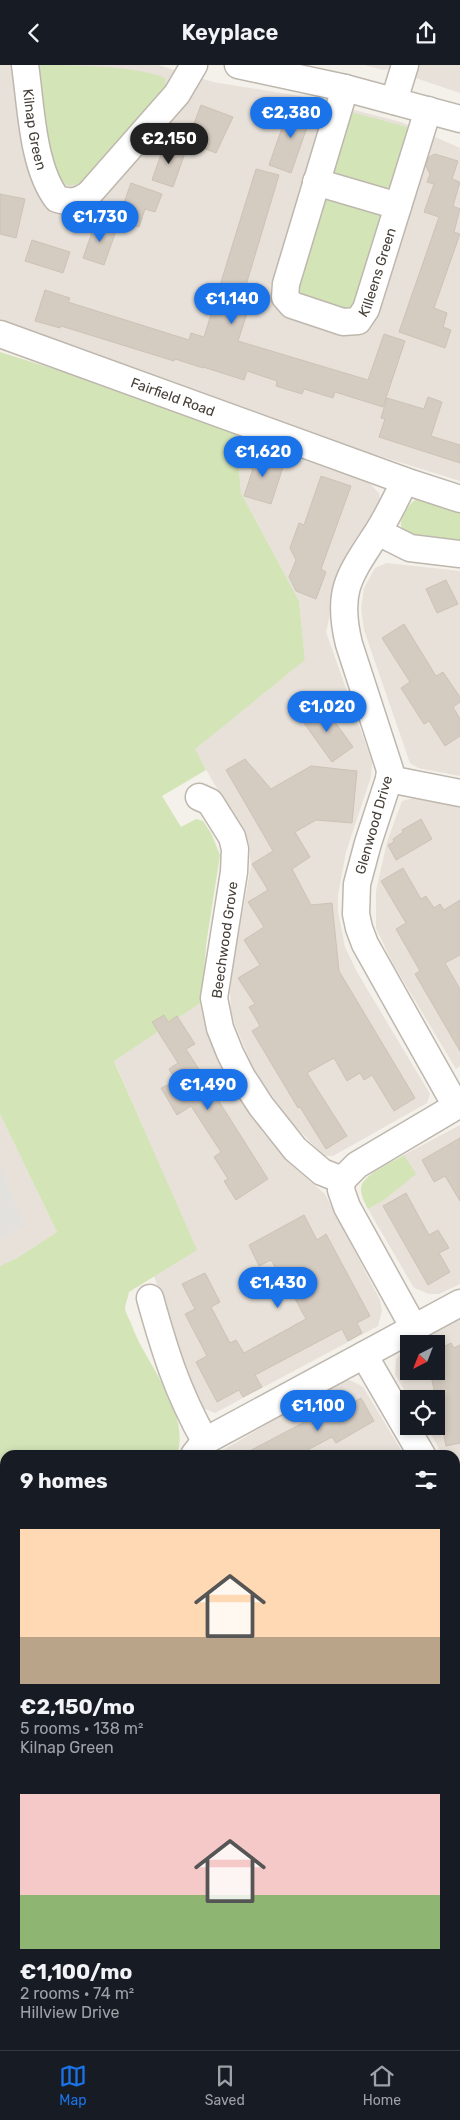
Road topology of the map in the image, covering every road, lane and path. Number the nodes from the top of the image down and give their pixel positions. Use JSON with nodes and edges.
{"nodes":[{"id":1,"x":25,"y":65,"type":"edge"},
{"id":2,"x":194,"y":65,"type":"edge"},
{"id":3,"x":238,"y":65,"type":"edge"},
{"id":4,"x":405,"y":65,"type":"edge"},
{"id":5,"x":345,"y":89,"type":"junction"},
{"id":6,"x":394,"y":101,"type":"junction"},
{"id":7,"x":428,"y":110,"type":"junction"},
{"id":8,"x":460,"y":119,"type":"edge"},
{"id":9,"x":316,"y":182,"type":"junction"},
{"id":10,"x":398,"y":206,"type":"junction"},
{"id":11,"x":0,"y":334,"type":"edge"},
{"id":12,"x":405,"y":481,"type":"junction"},
{"id":13,"x":460,"y":499,"type":"edge"},
{"id":14,"x":378,"y":531,"type":"junction"},
{"id":15,"x":460,"y":554,"type":"edge"},
{"id":16,"x":389,"y":779,"type":"junction"},
{"id":17,"x":460,"y":793,"type":"edge"},
{"id":18,"x":199,"y":797,"type":"dead end"},
{"id":19,"x":458,"y":1105,"type":"edge"},
{"id":20,"x":342,"y":1180,"type":"junction"},
{"id":21,"x":150,"y":1298,"type":"dead end"},
{"id":22,"x":460,"y":1303,"type":"edge"},
{"id":23,"x":414,"y":1328,"type":"junction"},
{"id":24,"x":364,"y":1355,"type":"junction"},
{"id":25,"x":200,"y":1448,"type":"edge"},
{"id":26,"x":419,"y":1450,"type":"edge"}],
"edges":[{"from":1,"to":2,"type":"street","name":"Kilnap Green"},
{"from":3,"to":5,"type":"street"},
{"from":4,"to":6,"type":"street"},
{"from":5,"to":6,"type":"street"},
{"from":5,"to":9,"type":"street","name":"Killeens Green"},
{"from":6,"to":7,"type":"street"},
{"from":7,"to":8,"type":"street"},
{"from":7,"to":10,"type":"street","name":"Killeens Green"},
{"from":9,"to":10,"type":"street"},
{"from":9,"to":10,"type":"street","name":"Killeens Green"},
{"from":11,"to":12,"type":"street","name":"Fairfield Road"},
{"from":12,"to":13,"type":"street","name":"Fairfield Road"},
{"from":12,"to":14,"type":"street","name":"Glenwood Drive"},
{"from":14,"to":15,"type":"street"},
{"from":14,"to":16,"type":"street","name":"Glenwood Drive"},
{"from":16,"to":17,"type":"street"},
{"from":16,"to":19,"type":"street","name":"Glenwood Drive"},
{"from":18,"to":20,"type":"street","name":"Beechwood Grove"},
{"from":19,"to":20,"type":"street"},
{"from":20,"to":23,"type":"street"},
{"from":21,"to":25,"type":"street"},
{"from":22,"to":23,"type":"street"},
{"from":23,"to":24,"type":"street"},
{"from":24,"to":25,"type":"street"},
{"from":24,"to":26,"type":"street"}]}
